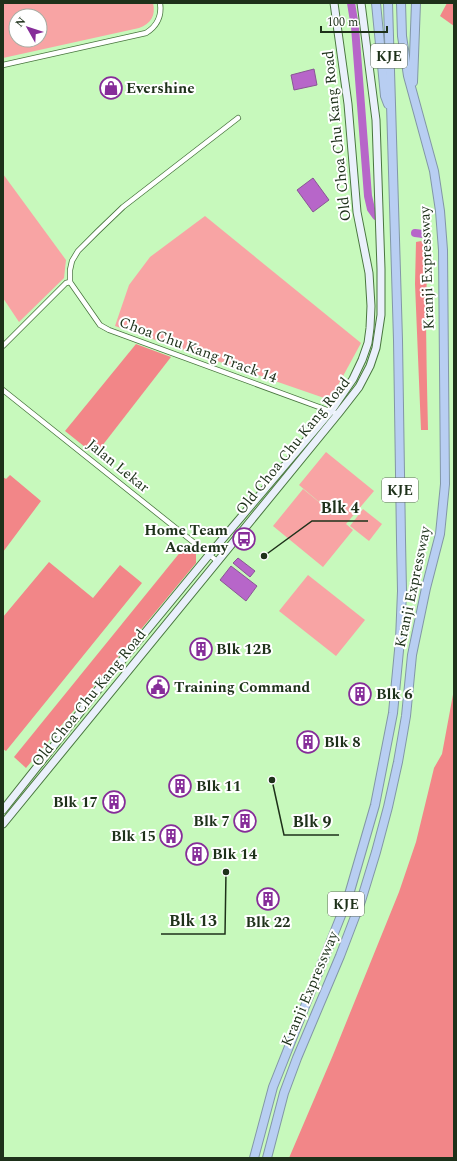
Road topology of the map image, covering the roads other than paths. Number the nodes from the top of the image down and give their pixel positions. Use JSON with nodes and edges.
{"nodes":[{"id":1,"x":160,"y":3,"type":"edge"},
{"id":2,"x":334,"y":3,"type":"edge"},
{"id":3,"x":361,"y":3,"type":"edge"},
{"id":4,"x":376,"y":3,"type":"edge"},
{"id":5,"x":388,"y":3,"type":"edge"},
{"id":6,"x":401,"y":3,"type":"edge"},
{"id":7,"x":416,"y":3,"type":"edge"},
{"id":8,"x":3,"y":64,"type":"edge"},
{"id":9,"x":412,"y":94,"type":"junction"},
{"id":10,"x":391,"y":110,"type":"junction"},
{"id":11,"x":238,"y":118,"type":"dead end"},
{"id":12,"x":381,"y":269,"type":"junction"},
{"id":13,"x":369,"y":273,"type":"junction"},
{"id":14,"x":70,"y":282,"type":"junction"},
{"id":15,"x":3,"y":346,"type":"edge"},
{"id":16,"x":3,"y":390,"type":"edge"},
{"id":17,"x":330,"y":411,"type":"junction"},
{"id":18,"x":338,"y":414,"type":"junction"},
{"id":19,"x":209,"y":555,"type":"junction"},
{"id":20,"x":217,"y":561,"type":"junction"},
{"id":21,"x":101,"y":686,"type":"junction"},
{"id":22,"x":114,"y":688,"type":"junction"},
{"id":23,"x":3,"y":810,"type":"edge"},
{"id":24,"x":3,"y":824,"type":"edge"},
{"id":25,"x":254,"y":1158,"type":"edge"},
{"id":26,"x":267,"y":1158,"type":"edge"}],
"edges":[{"from":1,"to":8,"type":"street"},
{"from":2,"to":13,"type":"main road","name":"Old Choa Chu Kang Road"},
{"from":3,"to":12,"type":"main road","name":"Old Choa Chu Kang Road"},
{"from":4,"to":10,"type":"highway"},
{"from":5,"to":10,"type":"highway","name":"Kranji Expressway","number":"KJE"},
{"from":6,"to":9,"type":"highway","name":"Kranji Expressway","number":"KJE"},
{"from":7,"to":9,"type":"highway"},
{"from":9,"to":26,"type":"highway","name":"Kranji Expressway","number":"KJE"},
{"from":10,"to":25,"type":"highway","name":"Kranji Expressway","number":"KJE"},
{"from":11,"to":14,"type":"street"},
{"from":12,"to":13,"type":"main road"},
{"from":12,"to":18,"type":"main road","name":"Old Choa Chu Kang Road"},
{"from":13,"to":17,"type":"main road","name":"Old Choa Chu Kang Road"},
{"from":14,"to":15,"type":"street"},
{"from":14,"to":17,"type":"street","name":"Choa Chu Kang Track 14"},
{"from":16,"to":19,"type":"street","name":"Jalan Lekar"},
{"from":17,"to":18,"type":"street","name":"Choa Chu Kang Track 14"},
{"from":17,"to":19,"type":"main road","name":"Old Choa Chu Kang Road"},
{"from":18,"to":20,"type":"main road","name":"Old Choa Chu Kang Road"},
{"from":19,"to":20,"type":"street","name":"Jalan Lekar"},
{"from":19,"to":21,"type":"main road","name":"Old Choa Chu Kang Road"},
{"from":20,"to":22,"type":"main road","name":"Old Choa Chu Kang Road"},
{"from":21,"to":22,"type":"main road"},
{"from":21,"to":23,"type":"main road","name":"Old Choa Chu Kang Road"},
{"from":22,"to":24,"type":"main road","name":"Old Choa Chu Kang Road"}]}
